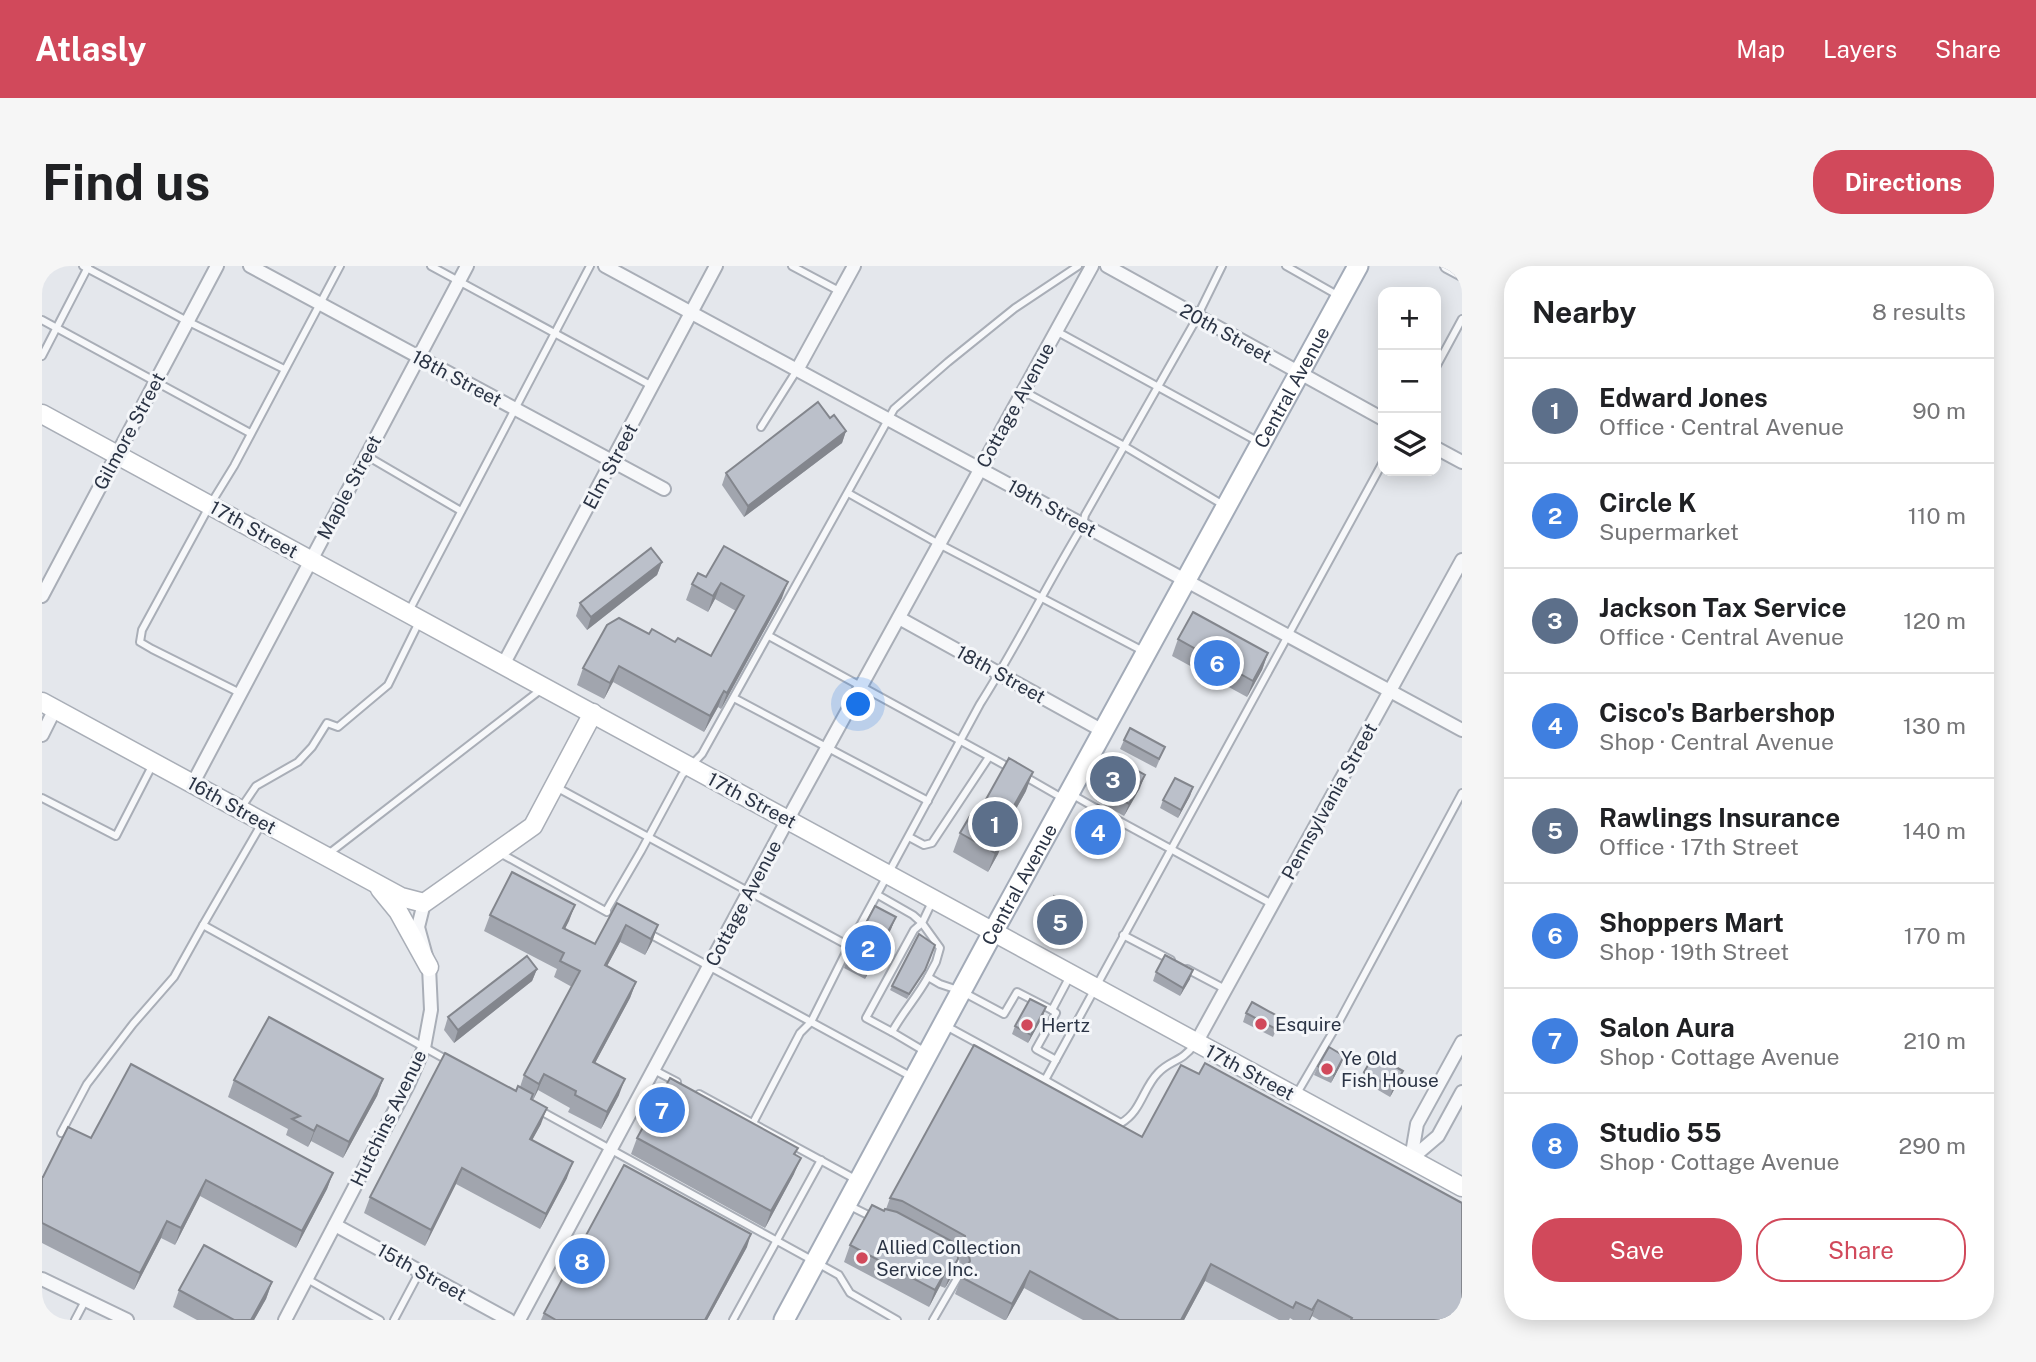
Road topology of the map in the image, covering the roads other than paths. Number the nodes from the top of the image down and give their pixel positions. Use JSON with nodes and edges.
{"nodes":[{"id":1,"x":217,"y":266,"type":"edge"},
{"id":2,"x":250,"y":266,"type":"edge"},
{"id":3,"x":340,"y":266,"type":"edge"},
{"id":4,"x":431,"y":266,"type":"edge"},
{"id":5,"x":467,"y":266,"type":"edge"},
{"id":6,"x":590,"y":266,"type":"edge"},
{"id":7,"x":605,"y":266,"type":"edge"},
{"id":8,"x":716,"y":266,"type":"edge"},
{"id":9,"x":792,"y":266,"type":"edge"},
{"id":10,"x":854,"y":266,"type":"edge"},
{"id":11,"x":1078,"y":266,"type":"edge"},
{"id":12,"x":1092,"y":266,"type":"edge"},
{"id":13,"x":1107,"y":266,"type":"edge"},
{"id":14,"x":1222,"y":266,"type":"edge"},
{"id":15,"x":1286,"y":266,"type":"edge"},
{"id":16,"x":1358,"y":266,"type":"edge"},
{"id":17,"x":1447,"y":266,"type":"edge"},
{"id":18,"x":87,"y":267,"type":"edge"},
{"id":19,"x":1462,"y":274,"type":"edge"},
{"id":20,"x":459,"y":281,"type":"junction"},
{"id":21,"x":840,"y":291,"type":"junction"},
{"id":22,"x":1341,"y":297,"type":"junction"},
{"id":23,"x":319,"y":303,"type":"junction"},
{"id":24,"x":691,"y":313,"type":"junction"},
{"id":25,"x":1196,"y":316,"type":"junction"},
{"id":26,"x":1462,"y":319,"type":"edge"},
{"id":27,"x":42,"y":320,"type":"edge"},
{"id":28,"x":187,"y":321,"type":"junction"},
{"id":29,"x":56,"y":328,"type":"junction"},
{"id":30,"x":1056,"y":331,"type":"junction"},
{"id":31,"x":555,"y":333,"type":"junction"},
{"id":32,"x":42,"y":356,"type":"edge"},
{"id":33,"x":418,"y":357,"type":"junction"},
{"id":34,"x":1441,"y":358,"type":"edge"},
{"id":35,"x":284,"y":369,"type":"junction"},
{"id":36,"x":797,"y":370,"type":"junction"},
{"id":37,"x":1299,"y":373,"type":"junction"},
{"id":38,"x":155,"y":382,"type":"junction"},
{"id":39,"x":652,"y":386,"type":"junction"},
{"id":40,"x":1157,"y":388,"type":"junction"},
{"id":41,"x":1023,"y":391,"type":"junction"},
{"id":42,"x":514,"y":409,"type":"junction"},
{"id":43,"x":42,"y":414,"type":"edge"},
{"id":44,"x":1378,"y":416,"type":"edge"},
{"id":45,"x":889,"y":419,"type":"junction"},
{"id":46,"x":761,"y":427,"type":"dead end"},
{"id":47,"x":250,"y":433,"type":"junction"},
{"id":48,"x":1260,"y":443,"type":"junction"},
{"id":49,"x":1124,"y":446,"type":"junction"},
{"id":50,"x":1441,"y":451,"type":"edge"},
{"id":51,"x":117,"y":454,"type":"junction"},
{"id":52,"x":366,"y":455,"type":"junction"},
{"id":53,"x":612,"y":461,"type":"junction"},
{"id":54,"x":1462,"y":462,"type":"edge"},
{"id":55,"x":980,"y":468,"type":"junction"},
{"id":56,"x":1378,"y":471,"type":"edge"},
{"id":57,"x":664,"y":489,"type":"dead end"},
{"id":58,"x":848,"y":492,"type":"junction"},
{"id":59,"x":210,"y":505,"type":"junction"},
{"id":60,"x":1226,"y":506,"type":"junction"},
{"id":61,"x":461,"y":511,"type":"junction"},
{"id":62,"x":1083,"y":525,"type":"junction"},
{"id":63,"x":939,"y":544,"type":"junction"},
{"id":64,"x":310,"y":559,"type":"junction"},
{"id":65,"x":1462,"y":560,"type":"edge"},
{"id":66,"x":1184,"y":582,"type":"junction"},
{"id":67,"x":43,"y":591,"type":"edge"},
{"id":68,"x":1040,"y":597,"type":"junction"},
{"id":69,"x":414,"y":616,"type":"junction"},
{"id":70,"x":899,"y":618,"type":"junction"},
{"id":71,"x":769,"y":636,"type":"junction"},
{"id":72,"x":1287,"y":637,"type":"junction"},
{"id":73,"x":1146,"y":652,"type":"junction"},
{"id":74,"x":503,"y":665,"type":"junction"},
{"id":75,"x":1000,"y":674,"type":"junction"},
{"id":76,"x":861,"y":686,"type":"junction"},
{"id":77,"x":544,"y":687,"type":"junction"},
{"id":78,"x":1389,"y":691,"type":"junction"},
{"id":79,"x":240,"y":693,"type":"junction"},
{"id":80,"x":734,"y":698,"type":"junction"},
{"id":81,"x":49,"y":706,"type":"edge"},
{"id":82,"x":593,"y":713,"type":"junction"},
{"id":83,"x":1462,"y":730,"type":"edge"},
{"id":84,"x":1103,"y":731,"type":"junction"},
{"id":85,"x":42,"y":735,"type":"edge"},
{"id":86,"x":961,"y":741,"type":"junction"},
{"id":87,"x":828,"y":747,"type":"junction"},
{"id":88,"x":989,"y":757,"type":"junction"},
{"id":89,"x":154,"y":762,"type":"junction"},
{"id":90,"x":691,"y":766,"type":"junction"},
{"id":91,"x":193,"y":783,"type":"junction"},
{"id":92,"x":554,"y":786,"type":"junction"},
{"id":93,"x":1462,"y":793,"type":"edge"},
{"id":94,"x":1067,"y":797,"type":"junction"},
{"id":95,"x":42,"y":798,"type":"edge"},
{"id":96,"x":928,"y":801,"type":"junction"},
{"id":97,"x":240,"y":810,"type":"junction"},
{"id":98,"x":788,"y":819,"type":"junction"},
{"id":99,"x":263,"y":822,"type":"junction"},
{"id":100,"x":909,"y":838,"type":"junction"},
{"id":101,"x":648,"y":839,"type":"junction"},
{"id":102,"x":1170,"y":850,"type":"junction"},
{"id":103,"x":499,"y":852,"type":"junction"},
{"id":104,"x":325,"y":856,"type":"junction"},
{"id":105,"x":889,"y":875,"type":"junction"},
{"id":106,"x":373,"y":881,"type":"junction"},
{"id":107,"x":749,"y":892,"type":"junction"},
{"id":108,"x":878,"y":895,"type":"junction"},
{"id":109,"x":933,"y":899,"type":"junction"},
{"id":110,"x":424,"y":903,"type":"junction"},
{"id":111,"x":1272,"y":904,"type":"junction"},
{"id":112,"x":606,"y":911,"type":"junction"},
{"id":113,"x":617,"y":917,"type":"edge"},
{"id":114,"x":922,"y":923,"type":"junction"},
{"id":115,"x":203,"y":925,"type":"junction"},
{"id":116,"x":639,"y":929,"type":"edge"},
{"id":117,"x":993,"y":932,"type":"junction"},
{"id":118,"x":1123,"y":935,"type":"junction"},
{"id":119,"x":849,"y":946,"type":"junction"},
{"id":120,"x":1172,"y":961,"type":"edge"},
{"id":121,"x":709,"y":966,"type":"junction"},
{"id":122,"x":429,"y":967,"type":"junction"},
{"id":123,"x":1185,"y":967,"type":"edge"},
{"id":124,"x":1071,"y":974,"type":"junction"},
{"id":125,"x":928,"y":977,"type":"junction"},
{"id":126,"x":1094,"y":987,"type":"junction"},
{"id":127,"x":1225,"y":989,"type":"junction"},
{"id":128,"x":961,"y":991,"type":"junction"},
{"id":129,"x":1052,"y":1010,"type":"junction"},
{"id":130,"x":811,"y":1022,"type":"junction"},
{"id":131,"x":943,"y":1025,"type":"junction"},
{"id":132,"x":892,"y":1032,"type":"junction"},
{"id":133,"x":1462,"y":1042,"type":"edge"},
{"id":134,"x":1196,"y":1043,"type":"junction"},
{"id":135,"x":424,"y":1048,"type":"junction"},
{"id":136,"x":928,"y":1054,"type":"junction"},
{"id":137,"x":1056,"y":1060,"type":"junction"},
{"id":138,"x":461,"y":1068,"type":"edge"},
{"id":139,"x":654,"y":1069,"type":"junction"},
{"id":140,"x":915,"y":1079,"type":"junction"},
{"id":141,"x":1045,"y":1080,"type":"junction"},
{"id":142,"x":1462,"y":1092,"type":"edge"},
{"id":143,"x":1295,"y":1097,"type":"junction"},
{"id":144,"x":534,"y":1108,"type":"edge"},
{"id":145,"x":753,"y":1123,"type":"junction"},
{"id":146,"x":61,"y":1133,"type":"dead end"},
{"id":147,"x":611,"y":1149,"type":"junction"},
{"id":148,"x":1411,"y":1159,"type":"junction"},
{"id":149,"x":821,"y":1160,"type":"junction"},
{"id":150,"x":859,"y":1181,"type":"junction"},
{"id":151,"x":1462,"y":1187,"type":"edge"},
{"id":152,"x":847,"y":1204,"type":"junction"},
{"id":153,"x":884,"y":1221,"type":"edge"},
{"id":154,"x":335,"y":1225,"type":"junction"},
{"id":155,"x":777,"y":1241,"type":"junction"},
{"id":156,"x":945,"y":1252,"type":"edge"},
{"id":157,"x":816,"y":1262,"type":"junction"},
{"id":158,"x":419,"y":1271,"type":"junction"},
{"id":159,"x":42,"y":1279,"type":"edge"},
{"id":160,"x":307,"y":1279,"type":"junction"},
{"id":161,"x":86,"y":1299,"type":"junction"},
{"id":162,"x":75,"y":1320,"type":"edge"},
{"id":163,"x":127,"y":1320,"type":"edge"},
{"id":164,"x":285,"y":1320,"type":"edge"},
{"id":165,"x":380,"y":1320,"type":"edge"},
{"id":166,"x":394,"y":1320,"type":"edge"},
{"id":167,"x":509,"y":1320,"type":"edge"},
{"id":168,"x":519,"y":1320,"type":"edge"},
{"id":169,"x":733,"y":1320,"type":"edge"},
{"id":170,"x":784,"y":1320,"type":"edge"},
{"id":171,"x":897,"y":1320,"type":"edge"},
{"id":172,"x":933,"y":1320,"type":"edge"}],
"edges":[{"from":1,"to":28,"type":"street","name":"Gilmore Street"},
{"from":2,"to":23,"type":"street","name":"18th Street"},
{"from":3,"to":23,"type":"lane"},
{"from":4,"to":20,"type":"lane"},
{"from":5,"to":20,"type":"street","name":"Maple Street"},
{"from":6,"to":31,"type":"lane"},
{"from":7,"to":24,"type":"street","name":"19th Street"},
{"from":8,"to":24,"type":"street","name":"Elm Street"},
{"from":9,"to":21,"type":"lane"},
{"from":10,"to":21,"type":"street"},
{"from":11,"to":45,"type":"lane"},
{"from":12,"to":30,"type":"street","name":"Cottage Avenue"},
{"from":13,"to":25,"type":"street","name":"20th Street"},
{"from":14,"to":25,"type":"lane"},
{"from":15,"to":22,"type":"lane"},
{"from":16,"to":22,"type":"main road","name":"Central Avenue"},
{"from":17,"to":19,"type":"street"},
{"from":18,"to":28,"type":"lane"},
{"from":18,"to":29,"type":"lane"},
{"from":20,"to":31,"type":"lane"},
{"from":20,"to":33,"type":"street","name":"Maple Street"},
{"from":21,"to":36,"type":"street"},
{"from":22,"to":37,"type":"main road","name":"Central Avenue"},
{"from":23,"to":33,"type":"street","name":"18th Street"},
{"from":23,"to":35,"type":"lane"},
{"from":24,"to":36,"type":"street","name":"19th Street"},
{"from":24,"to":39,"type":"street","name":"Elm Street"},
{"from":25,"to":37,"type":"street","name":"20th Street"},
{"from":25,"to":40,"type":"lane"},
{"from":26,"to":34,"type":"lane"},
{"from":27,"to":29,"type":"lane"},
{"from":28,"to":35,"type":"lane"},
{"from":28,"to":38,"type":"street","name":"Gilmore Street"},
{"from":29,"to":32,"type":"lane"},
{"from":29,"to":38,"type":"lane"},
{"from":30,"to":40,"type":"lane"},
{"from":30,"to":41,"type":"street","name":"Cottage Avenue"},
{"from":31,"to":39,"type":"lane"},
{"from":31,"to":42,"type":"lane"},
{"from":33,"to":42,"type":"street","name":"18th Street"},
{"from":33,"to":52,"type":"street","name":"Maple Street"},
{"from":35,"to":47,"type":"lane"},
{"from":36,"to":45,"type":"street","name":"19th Street"},
{"from":36,"to":46,"type":"lane"},
{"from":37,"to":44,"type":"street","name":"20th Street"},
{"from":37,"to":48,"type":"main road","name":"Central Avenue"},
{"from":38,"to":47,"type":"lane"},
{"from":38,"to":51,"type":"street","name":"Gilmore Street"},
{"from":39,"to":53,"type":"street","name":"Elm Street"},
{"from":40,"to":48,"type":"lane"},
{"from":40,"to":49,"type":"lane"},
{"from":41,"to":49,"type":"lane"},
{"from":41,"to":55,"type":"street","name":"Cottage Avenue"},
{"from":42,"to":53,"type":"street","name":"18th Street"},
{"from":42,"to":61,"type":"lane"},
{"from":43,"to":51,"type":"street","name":"17th Street"},
{"from":45,"to":55,"type":"street","name":"19th Street"},
{"from":45,"to":58,"type":"lane"},
{"from":47,"to":59,"type":"lane"},
{"from":48,"to":60,"type":"main road","name":"Central Avenue"},
{"from":49,"to":60,"type":"lane"},
{"from":49,"to":62,"type":"lane"},
{"from":50,"to":54,"type":"street"},
{"from":51,"to":59,"type":"street","name":"17th Street"},
{"from":51,"to":67,"type":"street","name":"Gilmore Street"},
{"from":52,"to":61,"type":"lane"},
{"from":52,"to":64,"type":"street","name":"Maple Street"},
{"from":53,"to":57,"type":"street","name":"18th Street"},
{"from":53,"to":74,"type":"street","name":"Elm Street"},
{"from":55,"to":62,"type":"street","name":"19th Street"},
{"from":55,"to":63,"type":"street","name":"Cottage Avenue"},
{"from":56,"to":72,"type":"lane"},
{"from":58,"to":63,"type":"lane"},
{"from":58,"to":71,"type":"lane"},
{"from":59,"to":64,"type":"street","name":"17th Street"},
{"from":59,"to":79,"type":"lane"},
{"from":60,"to":66,"type":"main road","name":"Central Avenue"},
{"from":61,"to":69,"type":"lane"},
{"from":62,"to":66,"type":"street","name":"19th Street"},
{"from":62,"to":68,"type":"lane"},
{"from":63,"to":68,"type":"lane"},
{"from":63,"to":70,"type":"street","name":"Cottage Avenue"},
{"from":64,"to":69,"type":"street","name":"17th Street"},
{"from":64,"to":79,"type":"street","name":"Maple Street"},
{"from":65,"to":78,"type":"street","name":"Pennsylvania Street"},
{"from":66,"to":72,"type":"street","name":"19th Street"},
{"from":66,"to":73,"type":"main road","name":"Central Avenue"},
{"from":68,"to":73,"type":"lane"},
{"from":68,"to":75,"type":"lane"},
{"from":69,"to":74,"type":"street","name":"17th Street"},
{"from":69,"to":97,"type":"lane"},
{"from":70,"to":75,"type":"street","name":"18th Street"},
{"from":70,"to":76,"type":"street","name":"Cottage Avenue"},
{"from":71,"to":76,"type":"lane"},
{"from":71,"to":80,"type":"lane"},
{"from":72,"to":78,"type":"street","name":"19th Street"},
{"from":72,"to":102,"type":"lane"},
{"from":73,"to":84,"type":"main road","name":"Central Avenue"},
{"from":74,"to":77,"type":"street","name":"17th Street"},
{"from":75,"to":84,"type":"street","name":"18th Street"},
{"from":75,"to":86,"type":"lane"},
{"from":76,"to":86,"type":"lane"},
{"from":76,"to":87,"type":"street","name":"Cottage Avenue"},
{"from":77,"to":82,"type":"street","name":"17th Street"},
{"from":77,"to":104,"type":"lane"},
{"from":78,"to":83,"type":"street","name":"19th Street"},
{"from":78,"to":111,"type":"street","name":"Pennsylvania Street"},
{"from":79,"to":91,"type":"street","name":"Maple Street"},
{"from":80,"to":87,"type":"lane"},
{"from":80,"to":90,"type":"lane"},
{"from":81,"to":85,"type":"street"},
{"from":81,"to":89,"type":"street","name":"16th Street"},
{"from":82,"to":90,"type":"street","name":"17th Street"},
{"from":82,"to":92,"type":"street"},
{"from":84,"to":94,"type":"main road","name":"Central Avenue"},
{"from":86,"to":88,"type":"lane"},
{"from":86,"to":96,"type":"lane"},
{"from":87,"to":96,"type":"lane"},
{"from":87,"to":98,"type":"street","name":"Cottage Avenue"},
{"from":88,"to":94,"type":"lane"},
{"from":88,"to":100,"type":"lane"},
{"from":89,"to":91,"type":"street","name":"16th Street"},
{"from":89,"to":95,"type":"lane"},
{"from":90,"to":98,"type":"street","name":"17th Street"},
{"from":90,"to":101,"type":"lane"},
{"from":91,"to":97,"type":"street","name":"16th Street"},
{"from":92,"to":101,"type":"lane"},
{"from":92,"to":103,"type":"street"},
{"from":93,"to":143,"type":"lane"},
{"from":94,"to":102,"type":"lane"},
{"from":94,"to":117,"type":"main road","name":"Central Avenue"},
{"from":96,"to":100,"type":"lane"},
{"from":97,"to":99,"type":"street","name":"16th Street"},
{"from":98,"to":105,"type":"street","name":"17th Street"},
{"from":98,"to":107,"type":"street","name":"Cottage Avenue"},
{"from":99,"to":104,"type":"street","name":"16th Street"},
{"from":99,"to":115,"type":"lane"},
{"from":100,"to":105,"type":"lane"},
{"from":101,"to":107,"type":"lane"},
{"from":101,"to":112,"type":"lane"},
{"from":102,"to":111,"type":"lane"},
{"from":102,"to":118,"type":"lane"},
{"from":103,"to":110,"type":"street"},
{"from":103,"to":112,"type":"lane"},
{"from":104,"to":106,"type":"street","name":"16th Street"},
{"from":105,"to":108,"type":"lane"},
{"from":105,"to":109,"type":"street","name":"17th Street"},
{"from":106,"to":110,"type":"street","name":"16th Street"},
{"from":106,"to":122,"type":"street"},
{"from":107,"to":119,"type":"lane"},
{"from":107,"to":121,"type":"street","name":"Cottage Avenue"},
{"from":108,"to":114,"type":"lane"},
{"from":108,"to":119,"type":"lane"},
{"from":109,"to":114,"type":"lane"},
{"from":109,"to":117,"type":"street","name":"17th Street"},
{"from":110,"to":122,"type":"street","name":"Hutchins Avenue"},
{"from":111,"to":127,"type":"street","name":"Pennsylvania Street"},
{"from":112,"to":113,"type":"lane"},
{"from":114,"to":125,"type":"lane"},
{"from":114,"to":132,"type":"lane"},
{"from":115,"to":135,"type":"lane"},
{"from":115,"to":146,"type":"lane"},
{"from":116,"to":121,"type":"lane"},
{"from":117,"to":124,"type":"street","name":"17th Street"},
{"from":117,"to":128,"type":"main road","name":"Central Avenue"},
{"from":118,"to":120,"type":"lane"},
{"from":118,"to":126,"type":"lane"},
{"from":119,"to":130,"type":"lane"},
{"from":121,"to":130,"type":"lane"},
{"from":121,"to":139,"type":"street","name":"Cottage Avenue"},
{"from":122,"to":135,"type":"street","name":"Hutchins Avenue"},
{"from":123,"to":127,"type":"lane"},
{"from":124,"to":126,"type":"street","name":"17th Street"},
{"from":124,"to":129,"type":"lane"},
{"from":125,"to":128,"type":"lane"},
{"from":125,"to":132,"type":"lane"},
{"from":126,"to":134,"type":"street","name":"17th Street"},
{"from":126,"to":137,"type":"lane"},
{"from":127,"to":134,"type":"street","name":"Pennsylvania Street"},
{"from":128,"to":129,"type":"lane"},
{"from":128,"to":131,"type":"main road","name":"Central Avenue"},
{"from":129,"to":137,"type":"lane"},
{"from":130,"to":140,"type":"lane"},
{"from":130,"to":145,"type":"lane"},
{"from":131,"to":136,"type":"main road","name":"Central Avenue"},
{"from":131,"to":141,"type":"lane"},
{"from":132,"to":136,"type":"lane"},
{"from":133,"to":148,"type":"street"},
{"from":134,"to":141,"type":"lane"},
{"from":134,"to":143,"type":"street","name":"17th Street"},
{"from":135,"to":138,"type":"lane"},
{"from":135,"to":154,"type":"street","name":"Hutchins Avenue"},
{"from":136,"to":140,"type":"main road","name":"Central Avenue"},
{"from":137,"to":141,"type":"lane"},
{"from":139,"to":145,"type":"lane"},
{"from":139,"to":147,"type":"street","name":"Cottage Avenue"},
{"from":140,"to":150,"type":"main road","name":"Central Avenue"},
{"from":142,"to":148,"type":"street"},
{"from":143,"to":148,"type":"street","name":"17th Street"},
{"from":144,"to":147,"type":"lane"},
{"from":145,"to":149,"type":"lane"},
{"from":147,"to":155,"type":"lane"},
{"from":147,"to":168,"type":"street","name":"Cottage Avenue"},
{"from":148,"to":151,"type":"street","name":"17th Street"},
{"from":149,"to":150,"type":"lane"},
{"from":149,"to":155,"type":"lane"},
{"from":150,"to":152,"type":"main road","name":"Central Avenue"},
{"from":152,"to":153,"type":"lane"},
{"from":152,"to":157,"type":"main road","name":"Central Avenue"},
{"from":154,"to":158,"type":"street","name":"15th Street"},
{"from":154,"to":160,"type":"street","name":"Hutchins Avenue"},
{"from":155,"to":157,"type":"lane"},
{"from":155,"to":169,"type":"lane"},
{"from":156,"to":172,"type":"lane"},
{"from":157,"to":170,"type":"main road","name":"Central Avenue"},
{"from":157,"to":171,"type":"lane"},
{"from":158,"to":166,"type":"lane"},
{"from":158,"to":167,"type":"street","name":"15th Street"},
{"from":159,"to":161,"type":"street"},
{"from":160,"to":164,"type":"street","name":"Hutchins Avenue"},
{"from":160,"to":165,"type":"lane"},
{"from":161,"to":162,"type":"lane"},
{"from":161,"to":163,"type":"street"}]}
